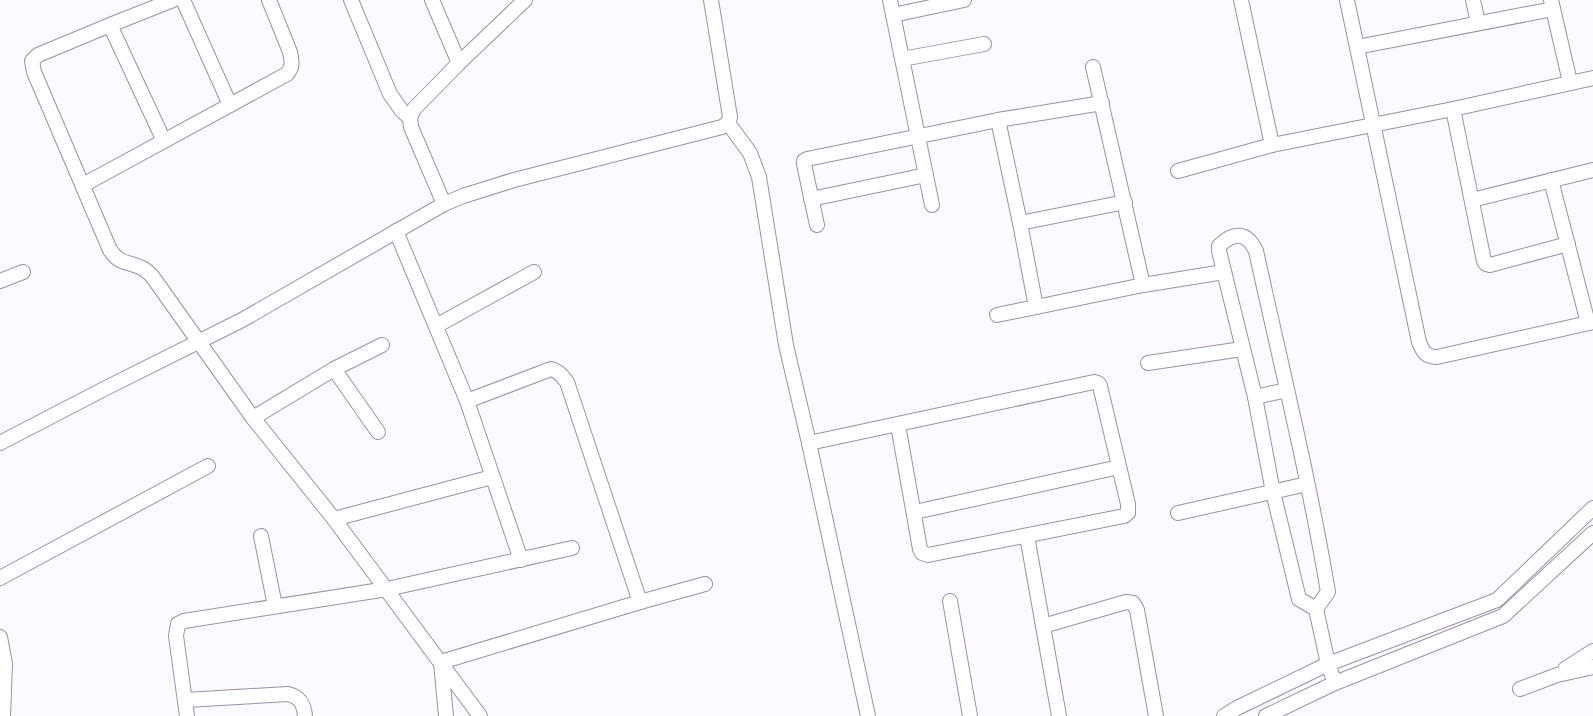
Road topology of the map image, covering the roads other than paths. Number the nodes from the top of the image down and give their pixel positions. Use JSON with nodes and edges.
{"nodes":[{"id":1,"x":173,"y":0,"type":"edge"},
{"id":2,"x":183,"y":0,"type":"edge"},
{"id":3,"x":269,"y":0,"type":"edge"},
{"id":4,"x":351,"y":0,"type":"edge"},
{"id":5,"x":432,"y":0,"type":"edge"},
{"id":6,"x":525,"y":0,"type":"edge"},
{"id":7,"x":711,"y":0,"type":"edge"},
{"id":8,"x":890,"y":0,"type":"edge"},
{"id":9,"x":964,"y":0,"type":"edge"},
{"id":10,"x":1241,"y":0,"type":"edge"},
{"id":11,"x":1347,"y":0,"type":"edge"},
{"id":12,"x":1473,"y":0,"type":"edge"},
{"id":13,"x":1552,"y":4,"type":"edge"},
{"id":14,"x":893,"y":15,"type":"junction"},
{"id":15,"x":1478,"y":23,"type":"junction"},
{"id":16,"x":110,"y":25,"type":"junction"},
{"id":17,"x":984,"y":44,"type":"dead end"},
{"id":18,"x":1358,"y":47,"type":"junction"},
{"id":19,"x":902,"y":59,"type":"junction"},
{"id":20,"x":459,"y":63,"type":"junction"},
{"id":21,"x":1093,"y":67,"type":"dead end"},
{"id":22,"x":1593,"y":78,"type":"edge"},
{"id":23,"x":1570,"y":82,"type":"junction"},
{"id":24,"x":1102,"y":103,"type":"junction"},
{"id":25,"x":230,"y":105,"type":"junction"},
{"id":26,"x":1453,"y":109,"type":"junction"},
{"id":27,"x":410,"y":118,"type":"junction"},
{"id":28,"x":998,"y":120,"type":"junction"},
{"id":29,"x":728,"y":123,"type":"junction"},
{"id":30,"x":1372,"y":126,"type":"junction"},
{"id":31,"x":918,"y":136,"type":"junction"},
{"id":32,"x":164,"y":141,"type":"junction"},
{"id":33,"x":1272,"y":145,"type":"junction"},
{"id":34,"x":1593,"y":170,"type":"edge"},
{"id":35,"x":1178,"y":171,"type":"dead end"},
{"id":36,"x":926,"y":175,"type":"junction"},
{"id":37,"x":1551,"y":180,"type":"junction"},
{"id":38,"x":83,"y":185,"type":"junction"},
{"id":39,"x":811,"y":199,"type":"junction"},
{"id":40,"x":1472,"y":200,"type":"junction"},
{"id":41,"x":1125,"y":202,"type":"junction"},
{"id":42,"x":444,"y":204,"type":"junction"},
{"id":43,"x":932,"y":205,"type":"dead end"},
{"id":44,"x":1020,"y":224,"type":"junction"},
{"id":45,"x":817,"y":225,"type":"dead end"},
{"id":46,"x":396,"y":231,"type":"junction"},
{"id":47,"x":1568,"y":244,"type":"junction"},
{"id":48,"x":23,"y":272,"type":"dead end"},
{"id":49,"x":534,"y":272,"type":"dead end"},
{"id":50,"x":1224,"y":272,"type":"junction"},
{"id":51,"x":0,"y":281,"type":"edge"},
{"id":52,"x":1143,"y":285,"type":"junction"},
{"id":53,"x":1036,"y":307,"type":"junction"},
{"id":54,"x":997,"y":315,"type":"dead end"},
{"id":55,"x":1591,"y":322,"type":"edge"},
{"id":56,"x":436,"y":326,"type":"junction"},
{"id":57,"x":199,"y":342,"type":"junction"},
{"id":58,"x":382,"y":345,"type":"dead end"},
{"id":59,"x":1242,"y":349,"type":"junction"},
{"id":60,"x":1148,"y":363,"type":"dead end"},
{"id":61,"x":334,"y":370,"type":"junction"},
{"id":62,"x":1287,"y":390,"type":"junction"},
{"id":63,"x":1255,"y":396,"type":"junction"},
{"id":64,"x":467,"y":401,"type":"junction"},
{"id":65,"x":253,"y":418,"type":"junction"},
{"id":66,"x":898,"y":425,"type":"junction"},
{"id":67,"x":378,"y":432,"type":"dead end"},
{"id":68,"x":0,"y":443,"type":"edge"},
{"id":69,"x":809,"y":443,"type":"junction"},
{"id":70,"x":208,"y":466,"type":"dead end"},
{"id":71,"x":1119,"y":467,"type":"junction"},
{"id":72,"x":492,"y":477,"type":"junction"},
{"id":73,"x":1307,"y":484,"type":"junction"},
{"id":74,"x":1273,"y":492,"type":"junction"},
{"id":75,"x":1593,"y":508,"type":"edge"},
{"id":76,"x":915,"y":512,"type":"junction"},
{"id":77,"x":1178,"y":513,"type":"dead end"},
{"id":78,"x":334,"y":519,"type":"junction"},
{"id":79,"x":1593,"y":533,"type":"edge"},
{"id":80,"x":261,"y":536,"type":"dead end"},
{"id":81,"x":1027,"y":536,"type":"junction"},
{"id":82,"x":572,"y":548,"type":"dead end"},
{"id":83,"x":521,"y":560,"type":"junction"},
{"id":84,"x":0,"y":578,"type":"edge"},
{"id":85,"x":705,"y":584,"type":"dead end"},
{"id":86,"x":387,"y":589,"type":"junction"},
{"id":87,"x":950,"y":601,"type":"dead end"},
{"id":88,"x":640,"y":602,"type":"junction"},
{"id":89,"x":275,"y":606,"type":"junction"},
{"id":90,"x":1316,"y":609,"type":"junction"},
{"id":91,"x":1043,"y":626,"type":"junction"},
{"id":92,"x":0,"y":637,"type":"edge"},
{"id":93,"x":1593,"y":650,"type":"edge"},
{"id":94,"x":441,"y":662,"type":"junction"},
{"id":95,"x":1328,"y":664,"type":"junction"},
{"id":96,"x":1593,"y":667,"type":"edge"},
{"id":97,"x":1557,"y":675,"type":"junction"},
{"id":98,"x":2,"y":679,"type":"edge"},
{"id":99,"x":1334,"y":684,"type":"junction"},
{"id":100,"x":1520,"y":689,"type":"dead end"},
{"id":101,"x":186,"y":700,"type":"junction"},
{"id":102,"x":3,"y":716,"type":"edge"},
{"id":103,"x":187,"y":716,"type":"edge"},
{"id":104,"x":305,"y":716,"type":"edge"},
{"id":105,"x":446,"y":716,"type":"edge"},
{"id":106,"x":480,"y":716,"type":"edge"},
{"id":107,"x":868,"y":716,"type":"edge"},
{"id":108,"x":970,"y":716,"type":"edge"},
{"id":109,"x":1060,"y":716,"type":"edge"},
{"id":110,"x":1156,"y":716,"type":"edge"},
{"id":111,"x":1224,"y":716,"type":"edge"},
{"id":112,"x":1266,"y":716,"type":"edge"}],
"edges":[{"from":1,"to":16,"type":"street"},
{"from":2,"to":25,"type":"street"},
{"from":3,"to":25,"type":"street"},
{"from":4,"to":27,"type":"street"},
{"from":5,"to":20,"type":"street"},
{"from":6,"to":20,"type":"street"},
{"from":7,"to":29,"type":"street"},
{"from":8,"to":14,"type":"street"},
{"from":9,"to":14,"type":"street"},
{"from":10,"to":33,"type":"street"},
{"from":11,"to":18,"type":"street"},
{"from":12,"to":15,"type":"street"},
{"from":13,"to":15,"type":"street"},
{"from":13,"to":23,"type":"street"},
{"from":14,"to":19,"type":"street"},
{"from":15,"to":18,"type":"street"},
{"from":16,"to":32,"type":"street"},
{"from":16,"to":38,"type":"street"},
{"from":17,"to":19,"type":"street"},
{"from":18,"to":30,"type":"street"},
{"from":19,"to":31,"type":"street"},
{"from":20,"to":27,"type":"street"},
{"from":21,"to":24,"type":"street"},
{"from":22,"to":23,"type":"street"},
{"from":23,"to":26,"type":"street"},
{"from":24,"to":28,"type":"street"},
{"from":24,"to":41,"type":"street"},
{"from":25,"to":32,"type":"street"},
{"from":26,"to":30,"type":"street"},
{"from":26,"to":40,"type":"street"},
{"from":27,"to":42,"type":"street"},
{"from":28,"to":31,"type":"street"},
{"from":28,"to":44,"type":"street"},
{"from":29,"to":42,"type":"street"},
{"from":29,"to":69,"type":"street"},
{"from":30,"to":33,"type":"street"},
{"from":30,"to":55,"type":"street"},
{"from":31,"to":36,"type":"street"},
{"from":31,"to":39,"type":"street"},
{"from":32,"to":38,"type":"street"},
{"from":33,"to":35,"type":"street"},
{"from":34,"to":37,"type":"street"},
{"from":36,"to":39,"type":"street"},
{"from":36,"to":43,"type":"street"},
{"from":37,"to":40,"type":"street"},
{"from":37,"to":47,"type":"street"},
{"from":38,"to":57,"type":"street"},
{"from":39,"to":45,"type":"street"},
{"from":40,"to":47,"type":"street"},
{"from":41,"to":44,"type":"street"},
{"from":41,"to":52,"type":"street"},
{"from":42,"to":46,"type":"street"},
{"from":44,"to":53,"type":"street"},
{"from":46,"to":56,"type":"street"},
{"from":46,"to":57,"type":"street"},
{"from":47,"to":55,"type":"street"},
{"from":48,"to":51,"type":"street"},
{"from":49,"to":56,"type":"street"},
{"from":50,"to":52,"type":"street"},
{"from":50,"to":59,"type":"street"},
{"from":50,"to":62,"type":"street"},
{"from":52,"to":53,"type":"street"},
{"from":53,"to":54,"type":"street"},
{"from":56,"to":64,"type":"street"},
{"from":57,"to":65,"type":"street"},
{"from":57,"to":68,"type":"street"},
{"from":58,"to":61,"type":"street"},
{"from":59,"to":60,"type":"street"},
{"from":59,"to":63,"type":"street"},
{"from":61,"to":65,"type":"street"},
{"from":61,"to":67,"type":"street"},
{"from":62,"to":63,"type":"street"},
{"from":62,"to":73,"type":"street"},
{"from":63,"to":74,"type":"street"},
{"from":64,"to":72,"type":"street"},
{"from":64,"to":88,"type":"street"},
{"from":65,"to":78,"type":"street"},
{"from":66,"to":69,"type":"street"},
{"from":66,"to":71,"type":"street"},
{"from":66,"to":76,"type":"street"},
{"from":69,"to":107,"type":"street"},
{"from":70,"to":84,"type":"street"},
{"from":71,"to":76,"type":"street"},
{"from":71,"to":81,"type":"street"},
{"from":72,"to":78,"type":"street"},
{"from":72,"to":83,"type":"street"},
{"from":73,"to":74,"type":"street"},
{"from":73,"to":90,"type":"street"},
{"from":74,"to":77,"type":"street"},
{"from":74,"to":90,"type":"street"},
{"from":75,"to":95,"type":"street"},
{"from":76,"to":81,"type":"street"},
{"from":78,"to":86,"type":"street"},
{"from":79,"to":99,"type":"street"},
{"from":80,"to":89,"type":"street"},
{"from":81,"to":91,"type":"street"},
{"from":82,"to":83,"type":"street"},
{"from":83,"to":86,"type":"street"},
{"from":85,"to":88,"type":"street"},
{"from":86,"to":89,"type":"street"},
{"from":86,"to":94,"type":"street"},
{"from":87,"to":108,"type":"street"},
{"from":88,"to":94,"type":"street"},
{"from":89,"to":101,"type":"street"},
{"from":90,"to":95,"type":"street"},
{"from":91,"to":109,"type":"street"},
{"from":91,"to":110,"type":"street"},
{"from":92,"to":98,"type":"street"},
{"from":93,"to":97,"type":"street"},
{"from":94,"to":105,"type":"street"},
{"from":94,"to":106,"type":"street"},
{"from":95,"to":99,"type":"street"},
{"from":95,"to":111,"type":"street"},
{"from":96,"to":97,"type":"street"},
{"from":97,"to":100,"type":"street"},
{"from":98,"to":102,"type":"street"},
{"from":99,"to":112,"type":"street"},
{"from":101,"to":103,"type":"street"},
{"from":101,"to":104,"type":"street"}]}
